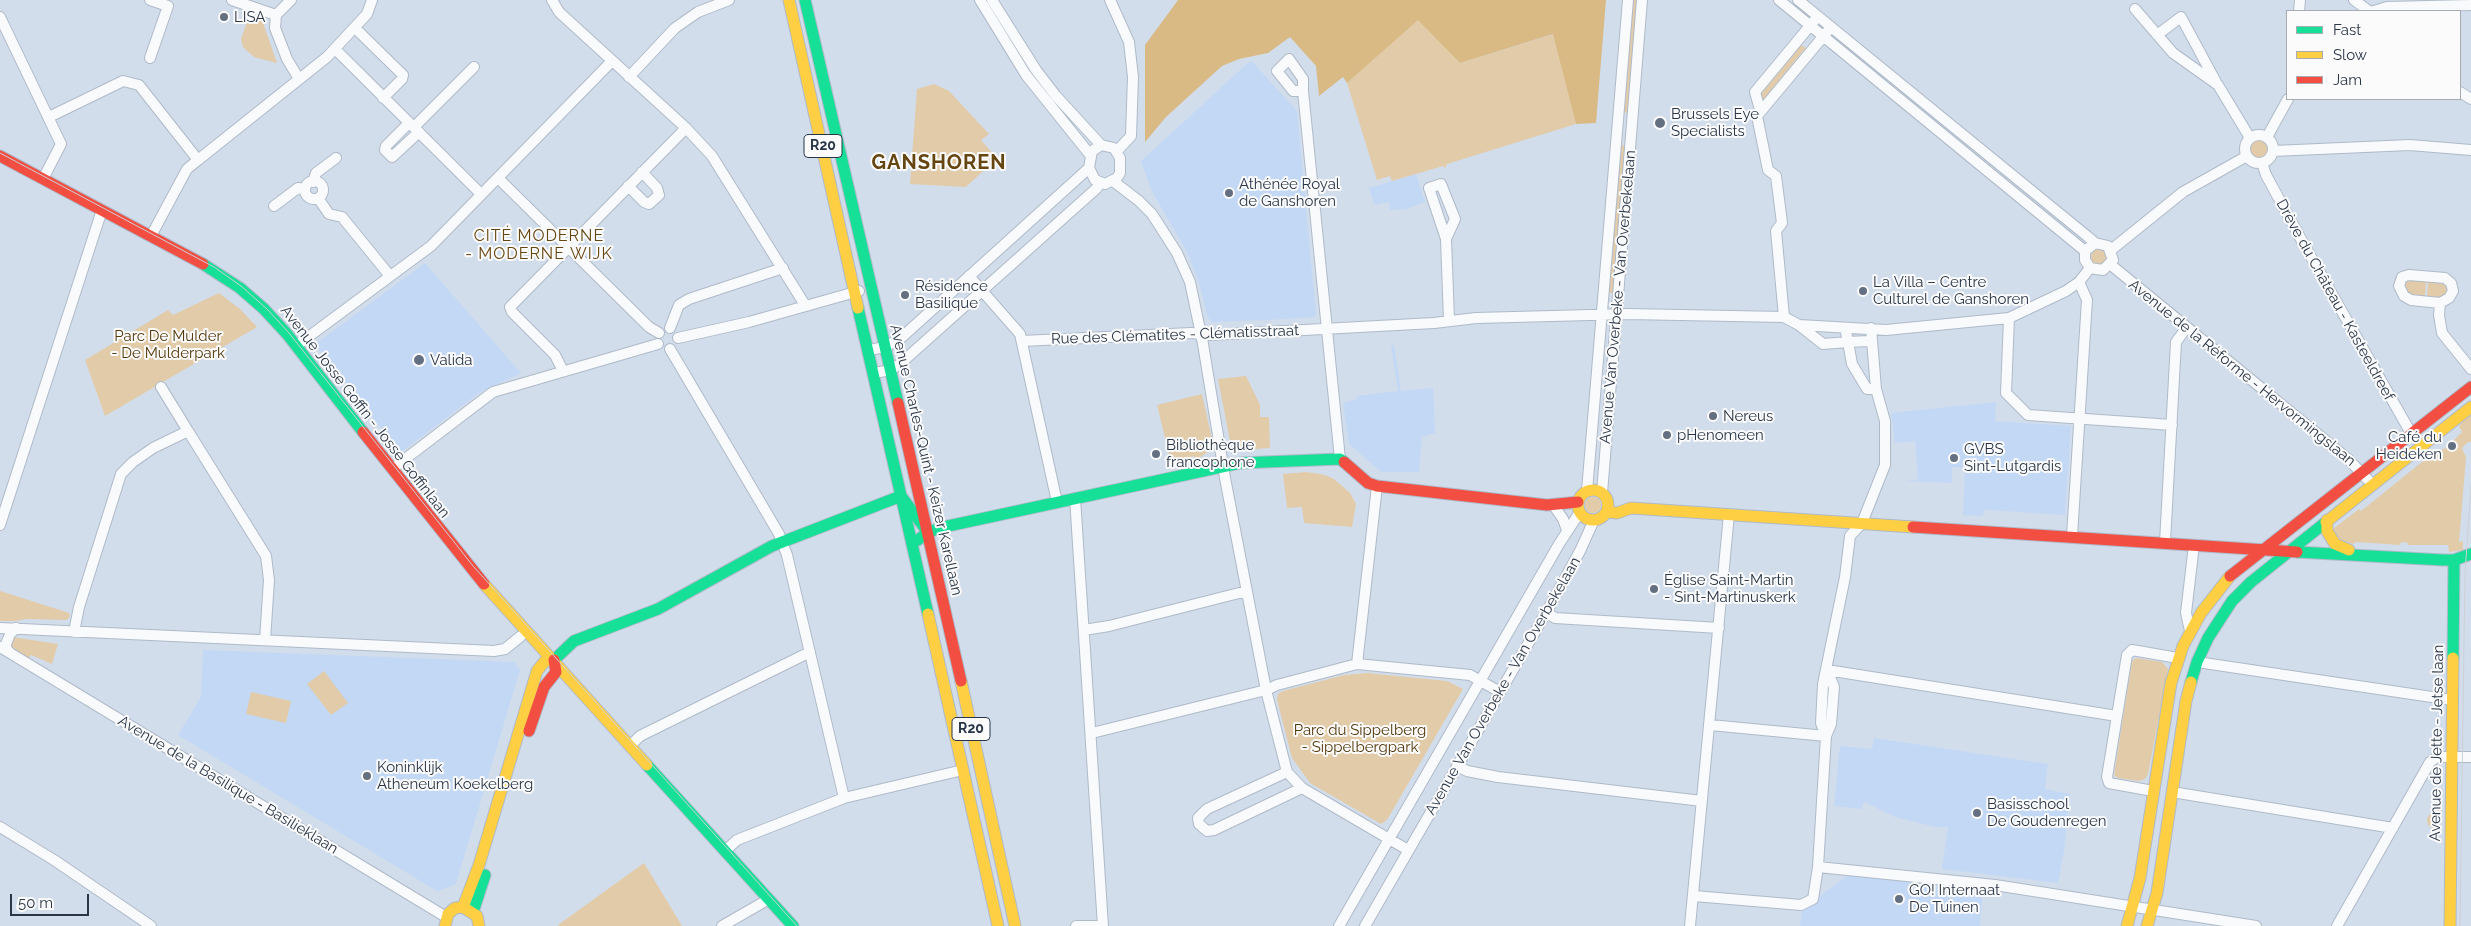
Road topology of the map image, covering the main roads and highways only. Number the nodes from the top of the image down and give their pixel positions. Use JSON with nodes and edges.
{"nodes":[{"id":1,"x":790,"y":0,"type":"edge"},
{"id":2,"x":805,"y":0,"type":"edge"},
{"id":3,"x":0,"y":156,"type":"edge"},
{"id":4,"x":2471,"y":387,"type":"edge"},
{"id":5,"x":2471,"y":407,"type":"edge"},
{"id":6,"x":901,"y":496,"type":"junction"},
{"id":7,"x":1605,"y":496,"type":"junction"},
{"id":8,"x":1579,"y":507,"type":"junction"},
{"id":9,"x":1631,"y":508,"type":"junction"},
{"id":10,"x":1607,"y":512,"type":"junction"},
{"id":11,"x":2327,"y":520,"type":"junction"},
{"id":12,"x":928,"y":532,"type":"junction"},
{"id":13,"x":447,"y":538,"type":"junction"},
{"id":14,"x":911,"y":546,"type":"junction"},
{"id":15,"x":2264,"y":549,"type":"junction"},
{"id":16,"x":2289,"y":550,"type":"junction"},
{"id":17,"x":2360,"y":554,"type":"junction"},
{"id":18,"x":2471,"y":554,"type":"edge"},
{"id":19,"x":2454,"y":560,"type":"junction"},
{"id":20,"x":550,"y":660,"type":"junction"},
{"id":21,"x":561,"y":673,"type":"junction"},
{"id":22,"x":468,"y":909,"type":"junction"},
{"id":23,"x":445,"y":922,"type":"edge"},
{"id":24,"x":479,"y":926,"type":"edge"},
{"id":25,"x":793,"y":926,"type":"edge"},
{"id":26,"x":998,"y":926,"type":"edge"},
{"id":27,"x":1016,"y":926,"type":"edge"},
{"id":28,"x":2126,"y":926,"type":"edge"},
{"id":29,"x":2148,"y":926,"type":"edge"},
{"id":30,"x":2450,"y":926,"type":"edge"}],
"edges":[{"from":1,"to":6,"type":"main road","name":"Avenue Charles-Quint - Keizer Karellaan","number":"R20"},
{"from":2,"to":12,"type":"main road","name":"Avenue Charles-Quint - Keizer Karellaan","number":"R20"},
{"from":3,"to":13,"type":"main road","name":"Avenue Josse Goffin - Josse Goffinlaan"},
{"from":4,"to":15,"type":"main road"},
{"from":5,"to":11,"type":"main road"},
{"from":6,"to":12,"type":"main road"},
{"from":6,"to":14,"type":"main road","name":"Avenue Charles-Quint - Keizer Karellaan","number":"R20"},
{"from":6,"to":20,"type":"main road"},
{"from":7,"to":8,"type":"main road"},
{"from":7,"to":9,"type":"main road"},
{"from":7,"to":10,"type":"main road"},
{"from":8,"to":10,"type":"main road"},
{"from":8,"to":12,"type":"main road"},
{"from":9,"to":10,"type":"main road"},
{"from":9,"to":15,"type":"main road"},
{"from":11,"to":16,"type":"main road"},
{"from":11,"to":17,"type":"main road"},
{"from":12,"to":14,"type":"main road"},
{"from":12,"to":27,"type":"main road","name":"Avenue Charles-Quint - Keizer Karellaan","number":"R20"},
{"from":13,"to":20,"type":"main road","name":"Avenue Josse Goffin - Josse Goffinlaan"},
{"from":13,"to":20,"type":"main road","name":"Avenue Josse Goffin - Josse Goffinlaan"},
{"from":14,"to":26,"type":"main road","name":"Avenue Charles-Quint - Keizer Karellaan","number":"R20"},
{"from":15,"to":16,"type":"main road"},
{"from":15,"to":28,"type":"main road"},
{"from":16,"to":17,"type":"main road"},
{"from":16,"to":29,"type":"main road"},
{"from":17,"to":19,"type":"main road"},
{"from":18,"to":19,"type":"main road"},
{"from":19,"to":30,"type":"main road","name":"Avenue de Jette - Jetse laan"},
{"from":20,"to":21,"type":"main road"},
{"from":20,"to":22,"type":"main road"},
{"from":21,"to":22,"type":"main road"},
{"from":21,"to":25,"type":"main road"},
{"from":22,"to":23,"type":"main road"},
{"from":22,"to":24,"type":"main road"}]}
